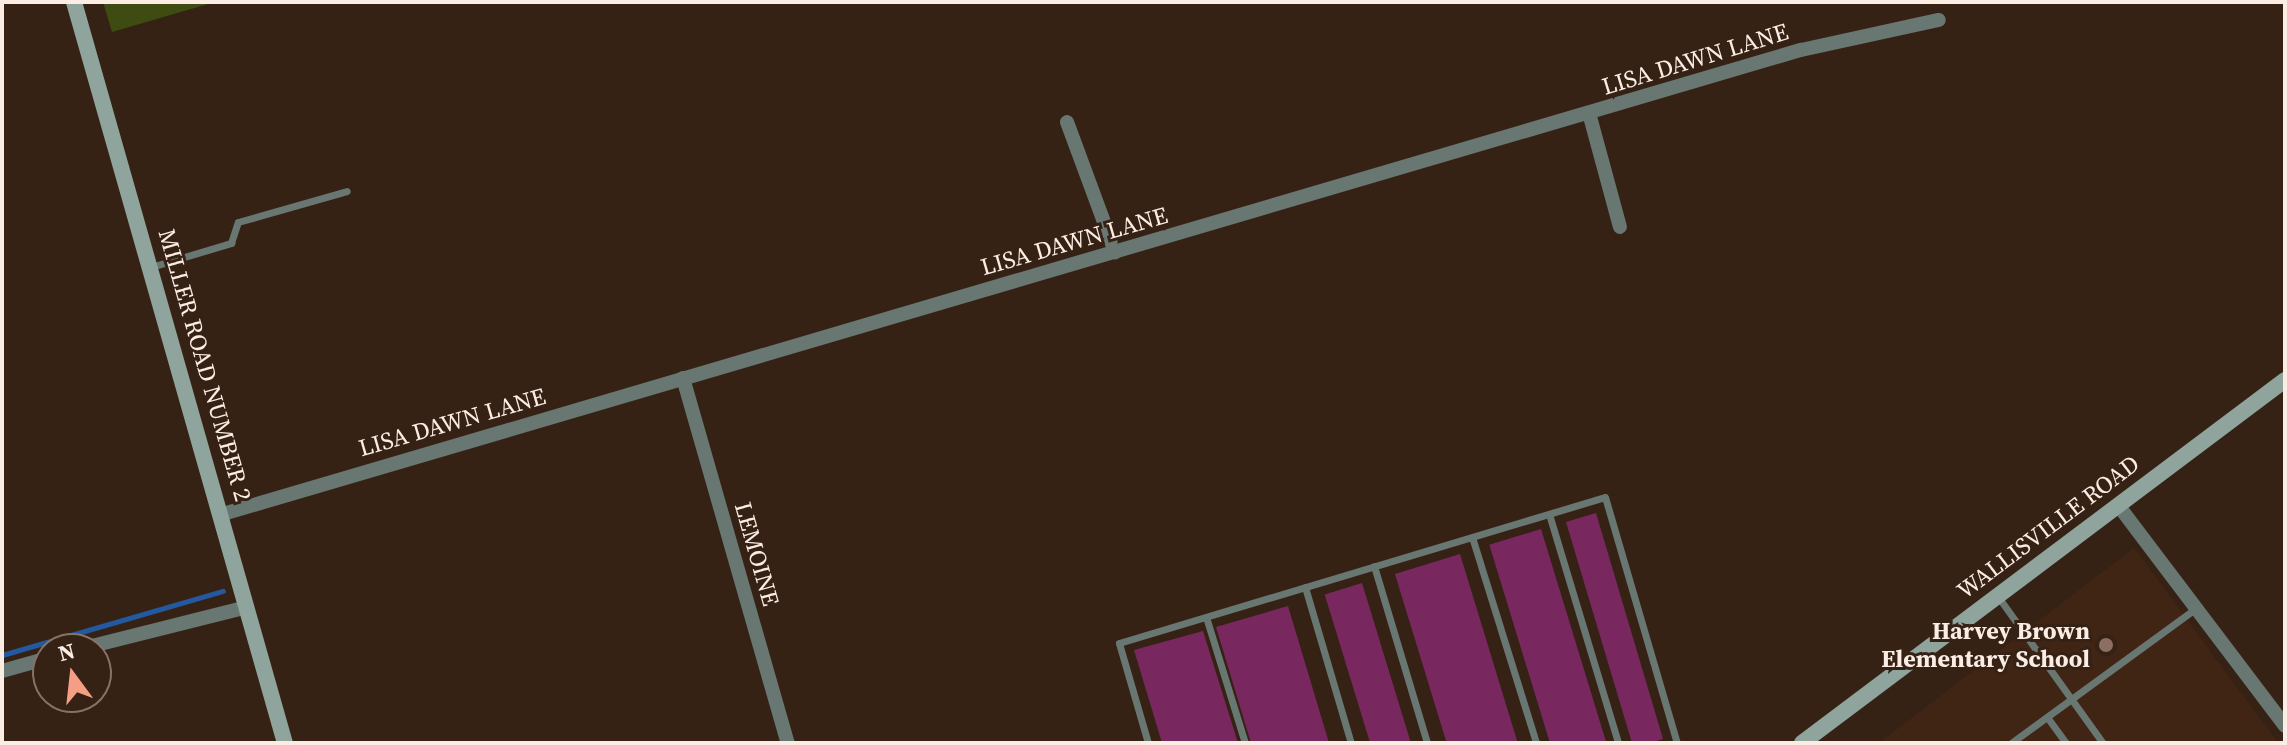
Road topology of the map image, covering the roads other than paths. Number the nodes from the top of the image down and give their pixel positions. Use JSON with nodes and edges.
{"nodes":[{"id":1,"x":74,"y":2,"type":"edge"},
{"id":2,"x":1939,"y":20,"type":"dead end"},
{"id":3,"x":1589,"y":113,"type":"junction"},
{"id":4,"x":1067,"y":122,"type":"dead end"},
{"id":5,"x":347,"y":191,"type":"dead end"},
{"id":6,"x":1620,"y":227,"type":"dead end"},
{"id":7,"x":1115,"y":252,"type":"junction"},
{"id":8,"x":151,"y":267,"type":"junction"},
{"id":9,"x":683,"y":378,"type":"junction"},
{"id":10,"x":2285,"y":380,"type":"edge"},
{"id":11,"x":2118,"y":505,"type":"junction"},
{"id":12,"x":223,"y":514,"type":"junction"},
{"id":13,"x":1549,"y":514,"type":"junction"},
{"id":14,"x":1472,"y":537,"type":"junction"},
{"id":15,"x":1374,"y":566,"type":"junction"},
{"id":16,"x":1305,"y":587,"type":"junction"},
{"id":17,"x":1997,"y":596,"type":"junction"},
{"id":18,"x":247,"y":607,"type":"junction"},
{"id":19,"x":2196,"y":608,"type":"junction"},
{"id":20,"x":1206,"y":617,"type":"junction"},
{"id":21,"x":112,"y":641,"type":"edge"},
{"id":22,"x":32,"y":663,"type":"edge"},
{"id":23,"x":2,"y":671,"type":"edge"},
{"id":24,"x":2073,"y":698,"type":"junction"},
{"id":25,"x":2047,"y":717,"type":"junction"},
{"id":26,"x":2285,"y":726,"type":"edge"},
{"id":27,"x":285,"y":743,"type":"edge"},
{"id":28,"x":788,"y":743,"type":"edge"},
{"id":29,"x":1148,"y":743,"type":"edge"},
{"id":30,"x":1245,"y":743,"type":"edge"},
{"id":31,"x":1351,"y":743,"type":"edge"},
{"id":32,"x":1427,"y":743,"type":"edge"},
{"id":33,"x":1536,"y":743,"type":"edge"},
{"id":34,"x":1618,"y":743,"type":"edge"},
{"id":35,"x":1677,"y":743,"type":"edge"},
{"id":36,"x":1802,"y":743,"type":"edge"},
{"id":37,"x":2011,"y":743,"type":"edge"},
{"id":38,"x":2066,"y":743,"type":"edge"},
{"id":39,"x":2103,"y":743,"type":"edge"}],
"edges":[{"from":1,"to":8,"type":"main road","name":"MILLER ROAD NUMBER 2"},
{"from":2,"to":3,"type":"street","name":"LISA DAWN LANE"},
{"from":3,"to":6,"type":"street"},
{"from":3,"to":7,"type":"street","name":"LISA DAWN LANE"},
{"from":4,"to":7,"type":"street"},
{"from":5,"to":8,"type":"lane"},
{"from":7,"to":9,"type":"street","name":"LISA DAWN LANE"},
{"from":8,"to":12,"type":"main road","name":"MILLER ROAD NUMBER 2"},
{"from":9,"to":12,"type":"street","name":"LISA DAWN LANE"},
{"from":9,"to":28,"type":"street","name":"LEMOINE"},
{"from":10,"to":11,"type":"main road","name":"WALLISVILLE ROAD"},
{"from":11,"to":17,"type":"main road","name":"WALLISVILLE ROAD"},
{"from":11,"to":19,"type":"street"},
{"from":12,"to":18,"type":"main road","name":"MILLER ROAD NUMBER 2"},
{"from":13,"to":14,"type":"lane"},
{"from":13,"to":34,"type":"lane"},
{"from":13,"to":35,"type":"lane"},
{"from":14,"to":15,"type":"lane"},
{"from":14,"to":33,"type":"lane"},
{"from":15,"to":16,"type":"lane"},
{"from":15,"to":32,"type":"lane"},
{"from":16,"to":20,"type":"lane"},
{"from":16,"to":31,"type":"lane"},
{"from":17,"to":24,"type":"lane"},
{"from":17,"to":36,"type":"main road","name":"WALLISVILLE ROAD"},
{"from":18,"to":21,"type":"street"},
{"from":18,"to":27,"type":"main road","name":"MILLER ROAD NUMBER 2"},
{"from":19,"to":24,"type":"lane"},
{"from":19,"to":26,"type":"street"},
{"from":20,"to":29,"type":"lane"},
{"from":20,"to":30,"type":"lane"},
{"from":22,"to":23,"type":"street"},
{"from":24,"to":25,"type":"lane"},
{"from":24,"to":39,"type":"lane"},
{"from":25,"to":37,"type":"lane"},
{"from":25,"to":38,"type":"lane"}]}
